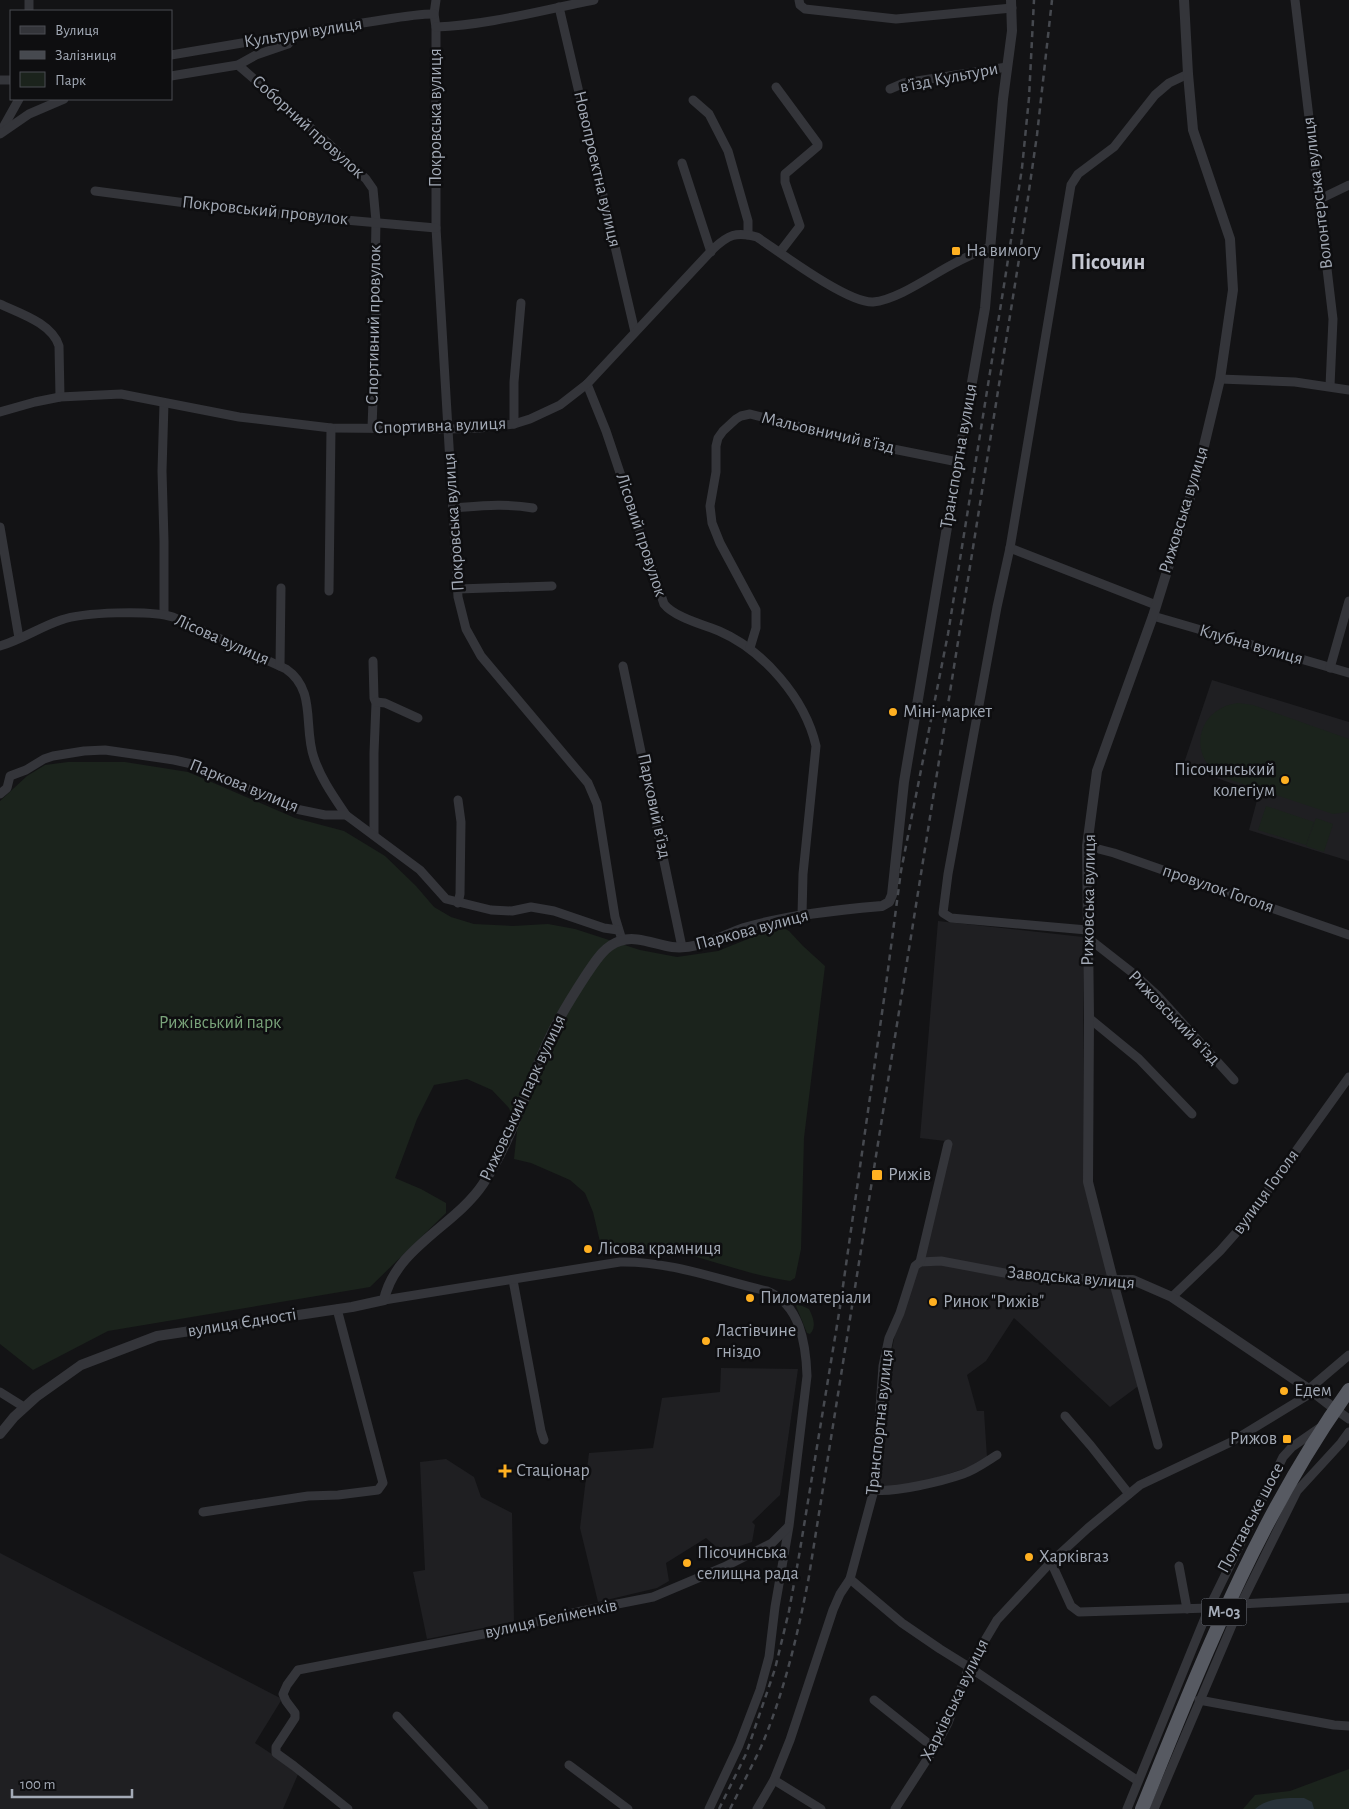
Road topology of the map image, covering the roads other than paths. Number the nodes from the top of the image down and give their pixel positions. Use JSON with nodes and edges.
{"nodes":[{"id":1,"x":436,"y":0,"type":"edge"},
{"id":2,"x":594,"y":0,"type":"edge"},
{"id":3,"x":799,"y":0,"type":"edge"},
{"id":4,"x":1184,"y":0,"type":"edge"},
{"id":5,"x":1295,"y":0,"type":"edge"},
{"id":6,"x":1012,"y":4,"type":"edge"},
{"id":7,"x":559,"y":7,"type":"junction"},
{"id":8,"x":434,"y":14,"type":"junction"},
{"id":9,"x":436,"y":27,"type":"junction"},
{"id":10,"x":300,"y":33,"type":"junction"},
{"id":11,"x":172,"y":55,"type":"edge"},
{"id":12,"x":238,"y":64,"type":"junction"},
{"id":13,"x":1007,"y":67,"type":"junction"},
{"id":14,"x":1188,"y":74,"type":"junction"},
{"id":15,"x":172,"y":76,"type":"edge"},
{"id":16,"x":776,"y":87,"type":"dead end"},
{"id":17,"x":890,"y":89,"type":"dead end"},
{"id":18,"x":18,"y":100,"type":"edge"},
{"id":19,"x":62,"y":100,"type":"edge"},
{"id":20,"x":694,"y":100,"type":"dead end"},
{"id":21,"x":0,"y":134,"type":"edge"},
{"id":22,"x":682,"y":163,"type":"dead end"},
{"id":23,"x":1349,"y":184,"type":"edge"},
{"id":24,"x":95,"y":192,"type":"dead end"},
{"id":25,"x":1320,"y":199,"type":"junction"},
{"id":26,"x":376,"y":222,"type":"junction"},
{"id":27,"x":436,"y":228,"type":"junction"},
{"id":28,"x":748,"y":235,"type":"junction"},
{"id":29,"x":990,"y":246,"type":"junction"},
{"id":30,"x":711,"y":252,"type":"junction"},
{"id":31,"x":780,"y":252,"type":"junction"},
{"id":32,"x":520,"y":303,"type":"dead end"},
{"id":33,"x":0,"y":304,"type":"edge"},
{"id":34,"x":635,"y":332,"type":"junction"},
{"id":35,"x":1220,"y":379,"type":"junction"},
{"id":36,"x":587,"y":384,"type":"junction"},
{"id":37,"x":1330,"y":386,"type":"junction"},
{"id":38,"x":1349,"y":390,"type":"edge"},
{"id":39,"x":60,"y":397,"type":"junction"},
{"id":40,"x":164,"y":403,"type":"junction"},
{"id":41,"x":0,"y":412,"type":"edge"},
{"id":42,"x":514,"y":424,"type":"junction"},
{"id":43,"x":331,"y":428,"type":"junction"},
{"id":44,"x":372,"y":428,"type":"junction"},
{"id":45,"x":449,"y":429,"type":"junction"},
{"id":46,"x":958,"y":462,"type":"junction"},
{"id":47,"x":453,"y":508,"type":"junction"},
{"id":48,"x":533,"y":508,"type":"dead end"},
{"id":49,"x":0,"y":527,"type":"edge"},
{"id":50,"x":1010,"y":548,"type":"junction"},
{"id":51,"x":552,"y":586,"type":"dead end"},
{"id":52,"x":281,"y":588,"type":"dead end"},
{"id":53,"x":458,"y":589,"type":"junction"},
{"id":54,"x":329,"y":591,"type":"dead end"},
{"id":55,"x":1349,"y":601,"type":"edge"},
{"id":56,"x":1156,"y":604,"type":"junction"},
{"id":57,"x":164,"y":614,"type":"junction"},
{"id":58,"x":1153,"y":616,"type":"junction"},
{"id":59,"x":19,"y":638,"type":"junction"},
{"id":60,"x":0,"y":646,"type":"edge"},
{"id":61,"x":750,"y":648,"type":"junction"},
{"id":62,"x":373,"y":661,"type":"dead end"},
{"id":63,"x":280,"y":666,"type":"junction"},
{"id":64,"x":623,"y":666,"type":"dead end"},
{"id":65,"x":1330,"y":668,"type":"junction"},
{"id":66,"x":1349,"y":673,"type":"edge"},
{"id":67,"x":376,"y":702,"type":"junction"},
{"id":68,"x":418,"y":718,"type":"dead end"},
{"id":69,"x":0,"y":794,"type":"edge"},
{"id":70,"x":458,"y":800,"type":"dead end"},
{"id":71,"x":346,"y":815,"type":"junction"},
{"id":72,"x":374,"y":835,"type":"junction"},
{"id":73,"x":1087,"y":846,"type":"junction"},
{"id":74,"x":458,"y":903,"type":"junction"},
{"id":75,"x":882,"y":906,"type":"joint"},
{"id":76,"x":802,"y":915,"type":"junction"},
{"id":77,"x":1088,"y":934,"type":"junction"},
{"id":78,"x":620,"y":935,"type":"junction"},
{"id":79,"x":1349,"y":935,"type":"edge"},
{"id":80,"x":682,"y":947,"type":"junction"},
{"id":81,"x":1089,"y":1018,"type":"junction"},
{"id":82,"x":1349,"y":1077,"type":"edge"},
{"id":83,"x":1234,"y":1080,"type":"dead end"},
{"id":84,"x":1192,"y":1114,"type":"dead end"},
{"id":85,"x":948,"y":1144,"type":"dead end"},
{"id":86,"x":920,"y":1262,"type":"junction"},
{"id":87,"x":513,"y":1280,"type":"junction"},
{"id":88,"x":1113,"y":1280,"type":"junction"},
{"id":89,"x":1172,"y":1297,"type":"junction"},
{"id":90,"x":384,"y":1300,"type":"junction"},
{"id":91,"x":337,"y":1309,"type":"junction"},
{"id":92,"x":1349,"y":1355,"type":"edge"},
{"id":93,"x":1349,"y":1390,"type":"edge"},
{"id":94,"x":1311,"y":1391,"type":"junction"},
{"id":95,"x":0,"y":1392,"type":"edge"},
{"id":96,"x":24,"y":1407,"type":"junction"},
{"id":97,"x":1336,"y":1409,"type":"junction"},
{"id":98,"x":1065,"y":1416,"type":"dead end"},
{"id":99,"x":1349,"y":1419,"type":"edge"},
{"id":100,"x":1325,"y":1424,"type":"junction"},
{"id":101,"x":1349,"y":1432,"type":"edge"},
{"id":102,"x":0,"y":1434,"type":"edge"},
{"id":103,"x":544,"y":1440,"type":"dead end"},
{"id":104,"x":1158,"y":1445,"type":"dead end"},
{"id":105,"x":997,"y":1456,"type":"dead end"},
{"id":106,"x":874,"y":1490,"type":"junction"},
{"id":107,"x":1129,"y":1494,"type":"junction"},
{"id":108,"x":203,"y":1512,"type":"dead end"},
{"id":109,"x":789,"y":1526,"type":"junction"},
{"id":110,"x":1051,"y":1562,"type":"junction"},
{"id":111,"x":1180,"y":1566,"type":"dead end"},
{"id":112,"x":850,"y":1579,"type":"junction"},
{"id":113,"x":1349,"y":1598,"type":"edge"},
{"id":114,"x":1240,"y":1604,"type":"junction"},
{"id":115,"x":1209,"y":1608,"type":"junction"},
{"id":116,"x":1187,"y":1609,"type":"junction"},
{"id":117,"x":969,"y":1667,"type":"junction"},
{"id":118,"x":874,"y":1700,"type":"dead end"},
{"id":119,"x":1199,"y":1700,"type":"junction"},
{"id":120,"x":398,"y":1716,"type":"dead end"},
{"id":121,"x":1349,"y":1726,"type":"edge"},
{"id":122,"x":934,"y":1748,"type":"junction"},
{"id":123,"x":569,"y":1765,"type":"dead end"},
{"id":124,"x":774,"y":1780,"type":"junction"},
{"id":125,"x":1138,"y":1781,"type":"junction"},
{"id":126,"x":348,"y":1809,"type":"edge"},
{"id":127,"x":484,"y":1809,"type":"edge"},
{"id":128,"x":628,"y":1809,"type":"edge"},
{"id":129,"x":709,"y":1809,"type":"edge"},
{"id":130,"x":757,"y":1809,"type":"edge"},
{"id":131,"x":821,"y":1809,"type":"edge"},
{"id":132,"x":895,"y":1809,"type":"edge"},
{"id":133,"x":1126,"y":1809,"type":"edge"},
{"id":134,"x":1142,"y":1809,"type":"edge"},
{"id":135,"x":1154,"y":1809,"type":"edge"}],
"edges":[{"from":1,"to":8,"type":"street","name":"Покровська вулиця"},
{"from":2,"to":7,"type":"street"},
{"from":3,"to":6,"type":"street"},
{"from":4,"to":14,"type":"street","name":"Рижовська вулиця"},
{"from":5,"to":25,"type":"street","name":"Волонтерська вулиця"},
{"from":6,"to":13,"type":"street","name":"Транспортна вулиця"},
{"from":7,"to":9,"type":"street"},
{"from":7,"to":34,"type":"street","name":"Новопроектна вулиця"},
{"from":8,"to":9,"type":"street","name":"Покровська вулиця"},
{"from":8,"to":10,"type":"street","name":"Культури вулиця"},
{"from":9,"to":27,"type":"street","name":"Покровська вулиця"},
{"from":10,"to":11,"type":"street","name":"Культури вулиця"},
{"from":10,"to":12,"type":"street","name":"Культури вулиця"},
{"from":12,"to":15,"type":"street","name":"Культури вулиця"},
{"from":12,"to":26,"type":"street","name":"Соборний провулок"},
{"from":13,"to":17,"type":"street","name":"в’їзд Культури"},
{"from":13,"to":29,"type":"street","name":"Транспортна вулиця"},
{"from":14,"to":35,"type":"street","name":"Рижовська вулиця"},
{"from":14,"to":50,"type":"street"},
{"from":16,"to":31,"type":"street"},
{"from":18,"to":21,"type":"street"},
{"from":19,"to":21,"type":"street"},
{"from":20,"to":28,"type":"street"},
{"from":22,"to":30,"type":"street"},
{"from":23,"to":25,"type":"street"},
{"from":24,"to":26,"type":"street","name":"Покровський провулок"},
{"from":25,"to":37,"type":"street","name":"Волонтерська вулиця"},
{"from":26,"to":27,"type":"street","name":"Покровський провулок"},
{"from":26,"to":44,"type":"street","name":"Спортивний провулок"},
{"from":27,"to":45,"type":"street","name":"Покровська вулиця"},
{"from":28,"to":30,"type":"street","name":"Спортивна вулиця"},
{"from":28,"to":31,"type":"street"},
{"from":29,"to":31,"type":"street"},
{"from":29,"to":46,"type":"street","name":"Транспортна вулиця"},
{"from":30,"to":34,"type":"street","name":"Спортивна вулиця"},
{"from":32,"to":42,"type":"street"},
{"from":33,"to":39,"type":"street"},
{"from":34,"to":36,"type":"street","name":"Спортивна вулиця"},
{"from":35,"to":37,"type":"street"},
{"from":35,"to":56,"type":"street","name":"Рижовська вулиця"},
{"from":36,"to":42,"type":"street","name":"Спортивна вулиця"},
{"from":36,"to":61,"type":"street","name":"Лісовий провулок"},
{"from":37,"to":38,"type":"street"},
{"from":39,"to":40,"type":"street","name":"Спортивна вулиця"},
{"from":39,"to":41,"type":"street","name":"Спортивна вулиця"},
{"from":40,"to":43,"type":"street","name":"Спортивна вулиця"},
{"from":40,"to":57,"type":"street"},
{"from":42,"to":45,"type":"street","name":"Спортивна вулиця"},
{"from":43,"to":44,"type":"street","name":"Спортивна вулиця"},
{"from":43,"to":54,"type":"street"},
{"from":44,"to":45,"type":"street","name":"Спортивна вулиця"},
{"from":45,"to":47,"type":"street","name":"Покровська вулиця"},
{"from":46,"to":61,"type":"street","name":"Мальовничий в’їзд"},
{"from":46,"to":75,"type":"street","name":"Транспортна вулиця"},
{"from":47,"to":48,"type":"street"},
{"from":47,"to":53,"type":"street","name":"Покровська вулиця"},
{"from":49,"to":59,"type":"street"},
{"from":50,"to":56,"type":"street"},
{"from":50,"to":77,"type":"street"},
{"from":51,"to":53,"type":"street"},
{"from":52,"to":63,"type":"street"},
{"from":53,"to":78,"type":"street","name":"Покровська вулиця"},
{"from":55,"to":65,"type":"street"},
{"from":56,"to":58,"type":"street","name":"Рижовська вулиця"},
{"from":57,"to":59,"type":"street","name":"Лісова вулиця"},
{"from":57,"to":63,"type":"street","name":"Лісова вулиця"},
{"from":58,"to":65,"type":"street","name":"Клубна вулиця"},
{"from":58,"to":73,"type":"street","name":"Рижовська вулиця"},
{"from":59,"to":60,"type":"street","name":"Лісова вулиця"},
{"from":61,"to":76,"type":"street","name":"Лісовий провулок"},
{"from":62,"to":67,"type":"street"},
{"from":63,"to":71,"type":"street","name":"Лісова вулиця"},
{"from":64,"to":80,"type":"street","name":"Парковий в’їзд"},
{"from":65,"to":66,"type":"street","name":"Клубна вулиця"},
{"from":67,"to":68,"type":"street"},
{"from":67,"to":72,"type":"street"},
{"from":69,"to":71,"type":"street","name":"Паркова вулиця"},
{"from":70,"to":74,"type":"street"},
{"from":71,"to":72,"type":"street","name":"Паркова вулиця"},
{"from":72,"to":74,"type":"street","name":"Паркова вулиця"},
{"from":73,"to":77,"type":"street","name":"Рижовська вулиця"},
{"from":73,"to":79,"type":"street","name":"провулок Гоголя"},
{"from":74,"to":78,"type":"street","name":"Паркова вулиця"},
{"from":75,"to":76,"type":"street","name":"Паркова вулиця"},
{"from":76,"to":80,"type":"street","name":"Паркова вулиця"},
{"from":77,"to":81,"type":"street","name":"Рижовська вулиця"},
{"from":77,"to":83,"type":"street","name":"Рижовський в’їзд"},
{"from":78,"to":80,"type":"street","name":"Паркова вулиця"},
{"from":78,"to":90,"type":"street","name":"Рижовський парк вулиця"},
{"from":81,"to":84,"type":"street"},
{"from":81,"to":88,"type":"street","name":"Рижовська вулиця"},
{"from":82,"to":89,"type":"street","name":"вулиця Гоголя"},
{"from":85,"to":86,"type":"street","name":"Транспортна вулиця"},
{"from":86,"to":88,"type":"street","name":"Заводська вулиця"},
{"from":86,"to":106,"type":"street","name":"Транспортна вулиця"},
{"from":87,"to":90,"type":"street","name":"вулиця Єдності"},
{"from":87,"to":103,"type":"street"},
{"from":87,"to":109,"type":"street","name":"вулиця Єдності"},
{"from":88,"to":89,"type":"street","name":"Заводська вулиця"},
{"from":88,"to":104,"type":"street","name":"Рижовська вулиця"},
{"from":89,"to":94,"type":"street","name":"Заводська вулиця"},
{"from":90,"to":91,"type":"street","name":"вулиця Єдності"},
{"from":91,"to":96,"type":"street","name":"вулиця Єдності"},
{"from":91,"to":108,"type":"street"},
{"from":92,"to":94,"type":"street","name":"Харківська вулиця"},
{"from":93,"to":97,"type":"highway","name":"Полтавське шосе","number":"М-03"},
{"from":94,"to":97,"type":"street","name":"Заводська вулиця"},
{"from":94,"to":107,"type":"street","name":"Харківська вулиця"},
{"from":95,"to":96,"type":"street"},
{"from":96,"to":102,"type":"street","name":"вулиця Єдності"},
{"from":97,"to":99,"type":"street"},
{"from":97,"to":100,"type":"highway","name":"Полтавське шосе","number":"М-03"},
{"from":98,"to":107,"type":"street"},
{"from":100,"to":115,"type":"street"},
{"from":100,"to":134,"type":"highway","name":"Полтавське шосе","number":"М-03"},
{"from":101,"to":114,"type":"street"},
{"from":105,"to":106,"type":"street"},
{"from":106,"to":112,"type":"street","name":"Транспортна вулиця"},
{"from":107,"to":110,"type":"street","name":"Харківська вулиця"},
{"from":109,"to":126,"type":"street","name":"вулиця Беліменків"},
{"from":109,"to":129,"type":"street"},
{"from":110,"to":116,"type":"street"},
{"from":110,"to":117,"type":"street","name":"Харківська вулиця"},
{"from":111,"to":116,"type":"street"},
{"from":112,"to":117,"type":"street"},
{"from":112,"to":124,"type":"street","name":"Транспортна вулиця"},
{"from":113,"to":114,"type":"street"},
{"from":114,"to":119,"type":"street"},
{"from":115,"to":116,"type":"street"},
{"from":115,"to":125,"type":"street"},
{"from":117,"to":122,"type":"street","name":"Харківська вулиця"},
{"from":117,"to":125,"type":"street"},
{"from":118,"to":122,"type":"street"},
{"from":119,"to":121,"type":"street"},
{"from":119,"to":135,"type":"street"},
{"from":120,"to":127,"type":"street"},
{"from":122,"to":132,"type":"street","name":"Харківська вулиця"},
{"from":123,"to":128,"type":"street"},
{"from":124,"to":130,"type":"street","name":"Транспортна вулиця"},
{"from":124,"to":131,"type":"street"},
{"from":125,"to":133,"type":"street"}]}
